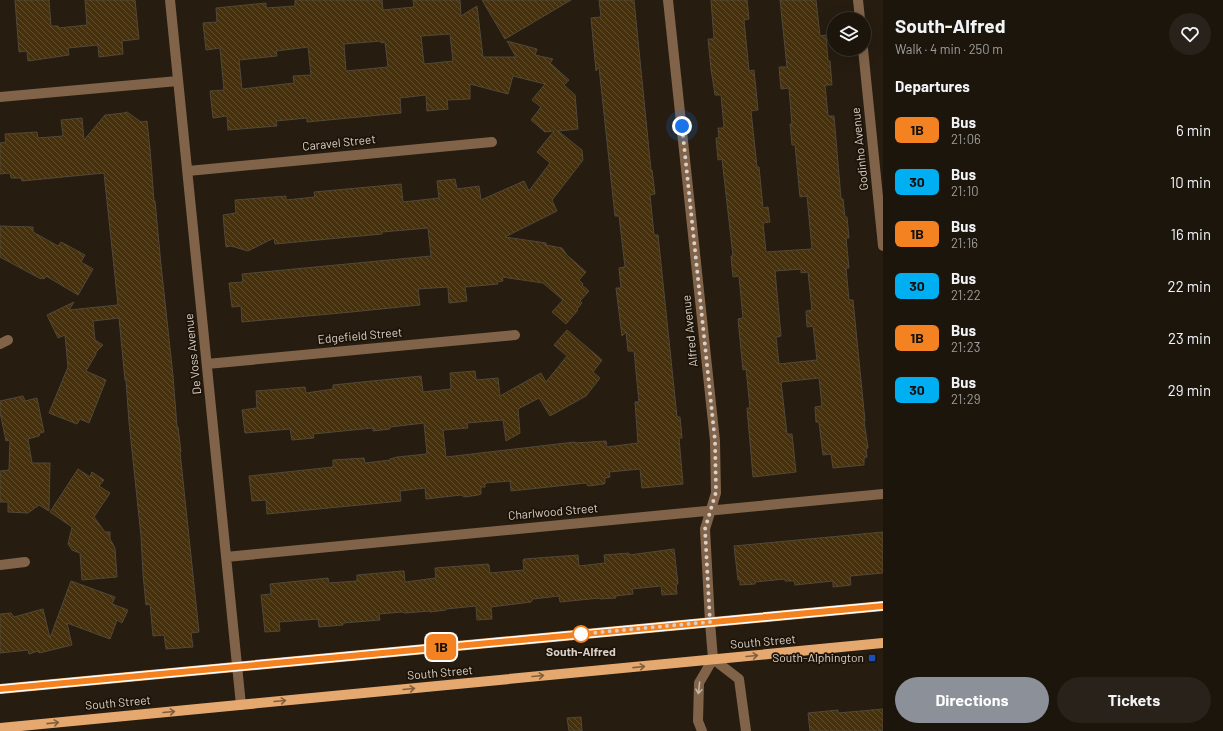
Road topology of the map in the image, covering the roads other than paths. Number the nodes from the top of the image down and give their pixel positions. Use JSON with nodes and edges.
{"nodes":[{"id":1,"x":170,"y":0,"type":"edge"},
{"id":2,"x":668,"y":0,"type":"edge"},
{"id":3,"x":858,"y":0,"type":"edge"},
{"id":4,"x":859,"y":12,"type":"edge"},
{"id":5,"x":864,"y":56,"type":"edge"},
{"id":6,"x":178,"y":81,"type":"junction"},
{"id":7,"x":0,"y":97,"type":"edge"},
{"id":8,"x":492,"y":142,"type":"dead end"},
{"id":9,"x":188,"y":171,"type":"junction"},
{"id":10,"x":883,"y":246,"type":"edge"},
{"id":11,"x":516,"y":335,"type":"dead end"},
{"id":12,"x":207,"y":364,"type":"junction"},
{"id":13,"x":883,"y":494,"type":"edge"},
{"id":14,"x":710,"y":510,"type":"junction"},
{"id":15,"x":226,"y":557,"type":"junction"},
{"id":16,"x":25,"y":562,"type":"dead end"},
{"id":17,"x":0,"y":565,"type":"edge"},
{"id":18,"x":883,"y":606,"type":"edge"},
{"id":19,"x":710,"y":622,"type":"junction"},
{"id":20,"x":883,"y":643,"type":"edge"},
{"id":21,"x":713,"y":659,"type":"junction"},
{"id":22,"x":238,"y":666,"type":"junction"},
{"id":23,"x":0,"y":689,"type":"edge"},
{"id":24,"x":241,"y":705,"type":"junction"},
{"id":25,"x":0,"y":728,"type":"edge"},
{"id":26,"x":702,"y":731,"type":"edge"},
{"id":27,"x":746,"y":731,"type":"edge"}],
"edges":[{"from":1,"to":6,"type":"street","name":"De Voss Avenue"},
{"from":2,"to":14,"type":"street","name":"Alfred Avenue"},
{"from":3,"to":4,"type":"street"},
{"from":5,"to":10,"type":"street","name":"Godinho Avenue"},
{"from":6,"to":7,"type":"street"},
{"from":6,"to":9,"type":"street","name":"De Voss Avenue"},
{"from":8,"to":9,"type":"street","name":"Caravel Street"},
{"from":9,"to":12,"type":"street","name":"De Voss Avenue"},
{"from":11,"to":12,"type":"street","name":"Edgefield Street"},
{"from":12,"to":15,"type":"street","name":"De Voss Avenue"},
{"from":13,"to":14,"type":"street","name":"Charlwood Street"},
{"from":14,"to":15,"type":"street","name":"Charlwood Street"},
{"from":14,"to":19,"type":"street","name":"Alfred Avenue"},
{"from":15,"to":22,"type":"street","name":"De Voss Avenue"},
{"from":16,"to":17,"type":"street"},
{"from":18,"to":19,"type":"main road","name":"South Street"},
{"from":19,"to":21,"type":"street","name":"Alfred Avenue"},
{"from":19,"to":22,"type":"main road","name":"South Street"},
{"from":21,"to":20,"type":"main road","name":"South Street","one_way":true},
{"from":24,"to":21,"type":"main road","name":"South Street","one_way":true},
{"from":21,"to":26,"type":"street","one_way":true},
{"from":21,"to":27,"type":"street"},
{"from":22,"to":23,"type":"main road","name":"South Street"},
{"from":22,"to":24,"type":"street","name":"De Voss Avenue"},
{"from":25,"to":24,"type":"main road","name":"South Street","one_way":true}]}
